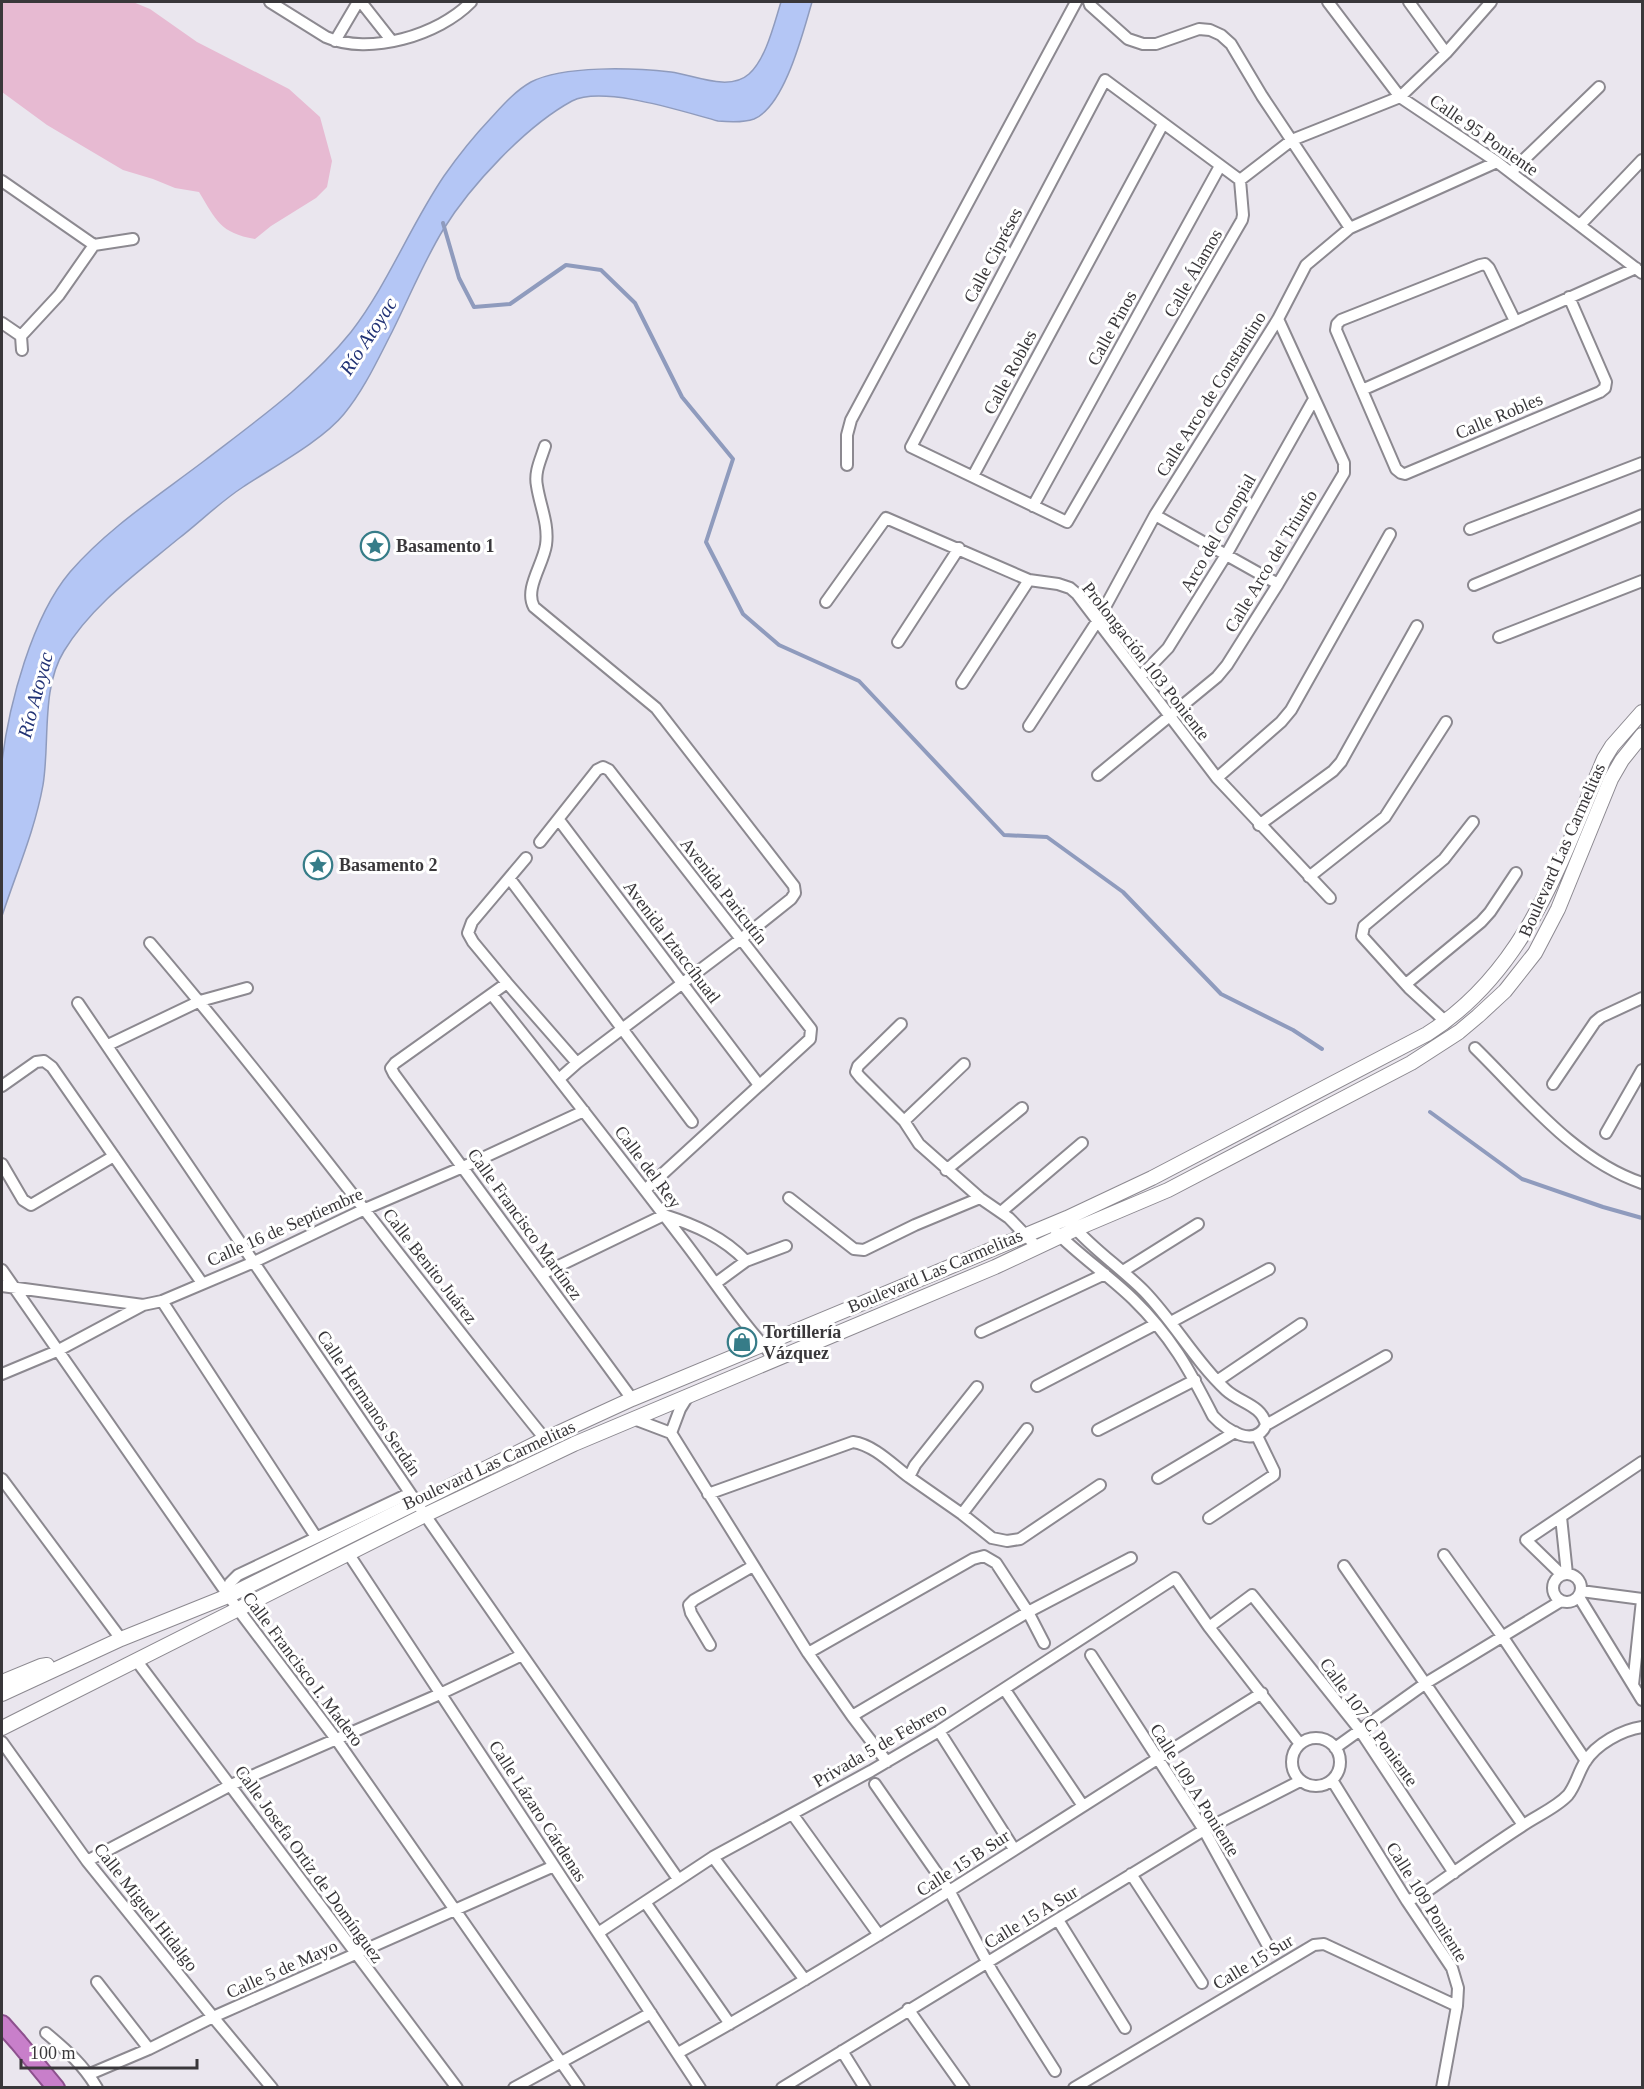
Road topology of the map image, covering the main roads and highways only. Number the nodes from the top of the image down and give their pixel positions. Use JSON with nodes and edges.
{"nodes":[{"id":1,"x":1642,"y":712,"type":"edge"},
{"id":2,"x":1642,"y":735,"type":"edge"},
{"id":3,"x":1071,"y":1223,"type":"junction"},
{"id":4,"x":61,"y":1666,"type":"junction"},
{"id":5,"x":2,"y":1682,"type":"edge"},
{"id":6,"x":2,"y":1694,"type":"edge"},
{"id":7,"x":2,"y":1728,"type":"edge"},
{"id":8,"x":2,"y":2017,"type":"edge"},
{"id":9,"x":2,"y":2024,"type":"edge"},
{"id":10,"x":18,"y":2042,"type":"junction"},
{"id":11,"x":56,"y":2088,"type":"edge"}],
"edges":[{"from":1,"to":3,"type":"main road","name":"Boulevard Las Carmelitas"},
{"from":2,"to":3,"type":"main road","name":"Boulevard Las Carmelitas"},
{"from":3,"to":4,"type":"main road","name":"Boulevard Las Carmelitas"},
{"from":3,"to":7,"type":"main road","name":"Boulevard Las Carmelitas"},
{"from":4,"to":5,"type":"main road"},
{"from":4,"to":6,"type":"main road","name":"Boulevard Las Carmelitas"},
{"from":8,"to":10,"type":"highway"},
{"from":9,"to":10,"type":"highway"},
{"from":10,"to":11,"type":"highway"}]}
